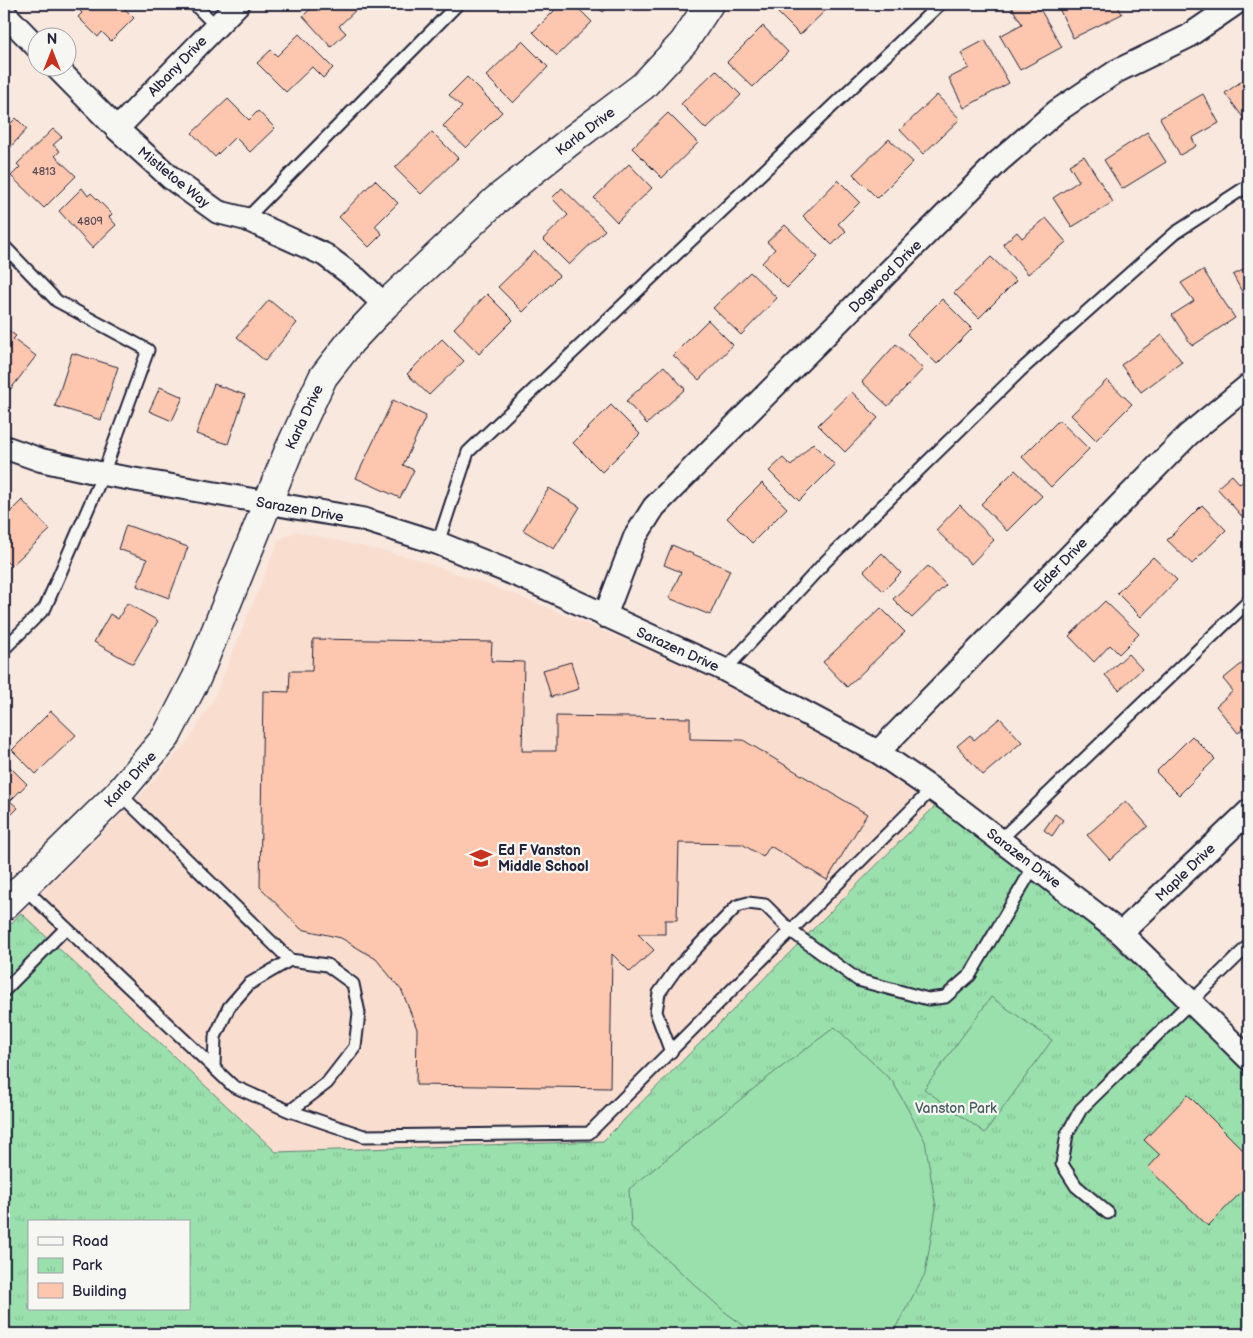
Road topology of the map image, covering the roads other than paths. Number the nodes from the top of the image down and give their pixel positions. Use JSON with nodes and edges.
{"nodes":[{"id":1,"x":194,"y":4,"type":"edge"},
{"id":2,"x":238,"y":4,"type":"edge"},
{"id":3,"x":458,"y":4,"type":"edge"},
{"id":4,"x":709,"y":4,"type":"edge"},
{"id":5,"x":940,"y":4,"type":"edge"},
{"id":6,"x":1235,"y":4,"type":"edge"},
{"id":7,"x":4,"y":13,"type":"edge"},
{"id":8,"x":216,"y":26,"type":"junction"},
{"id":9,"x":28,"y":38,"type":"edge"},
{"id":10,"x":67,"y":78,"type":"edge"},
{"id":11,"x":117,"y":129,"type":"junction"},
{"id":12,"x":1249,"y":185,"type":"edge"},
{"id":13,"x":246,"y":219,"type":"junction"},
{"id":14,"x":4,"y":246,"type":"edge"},
{"id":15,"x":385,"y":304,"type":"junction"},
{"id":16,"x":1249,"y":385,"type":"edge"},
{"id":17,"x":4,"y":447,"type":"edge"},
{"id":18,"x":103,"y":474,"type":"junction"},
{"id":19,"x":268,"y":504,"type":"junction"},
{"id":20,"x":438,"y":543,"type":"junction"},
{"id":21,"x":1249,"y":601,"type":"edge"},
{"id":22,"x":605,"y":616,"type":"junction"},
{"id":23,"x":4,"y":649,"type":"edge"},
{"id":24,"x":726,"y":670,"type":"junction"},
{"id":25,"x":878,"y":752,"type":"junction"},
{"id":26,"x":932,"y":790,"type":"junction"},
{"id":27,"x":119,"y":793,"type":"junction"},
{"id":28,"x":1249,"y":811,"type":"edge"},
{"id":29,"x":1000,"y":840,"type":"junction"},
{"id":30,"x":1034,"y":866,"type":"junction"},
{"id":31,"x":23,"y":887,"type":"junction"},
{"id":32,"x":4,"y":906,"type":"edge"},
{"id":33,"x":66,"y":928,"type":"junction"},
{"id":34,"x":791,"y":931,"type":"junction"},
{"id":35,"x":1122,"y":933,"type":"junction"},
{"id":36,"x":1249,"y":945,"type":"edge"},
{"id":37,"x":290,"y":960,"type":"junction"},
{"id":38,"x":4,"y":991,"type":"edge"},
{"id":39,"x":1191,"y":1001,"type":"junction"},
{"id":40,"x":671,"y":1052,"type":"junction"},
{"id":41,"x":1249,"y":1059,"type":"edge"},
{"id":42,"x":214,"y":1067,"type":"junction"},
{"id":43,"x":290,"y":1111,"type":"junction"},
{"id":44,"x":1108,"y":1213,"type":"dead end"}],
"edges":[{"from":1,"to":8,"type":"lane"},
{"from":2,"to":8,"type":"street","name":"Albany Drive"},
{"from":3,"to":13,"type":"lane"},
{"from":4,"to":15,"type":"street","name":"Karla Drive"},
{"from":5,"to":20,"type":"lane"},
{"from":6,"to":22,"type":"street","name":"Dogwood Drive"},
{"from":7,"to":9,"type":"street"},
{"from":8,"to":11,"type":"street","name":"Albany Drive"},
{"from":10,"to":11,"type":"street","name":"Mistletoe Way"},
{"from":11,"to":13,"type":"street","name":"Mistletoe Way"},
{"from":12,"to":24,"type":"lane"},
{"from":13,"to":15,"type":"street","name":"Mistletoe Way"},
{"from":14,"to":18,"type":"lane"},
{"from":15,"to":19,"type":"street","name":"Karla Drive"},
{"from":16,"to":25,"type":"street","name":"Elder Drive"},
{"from":17,"to":18,"type":"street","name":"Sarazen Drive"},
{"from":18,"to":19,"type":"street","name":"Sarazen Drive"},
{"from":18,"to":23,"type":"lane"},
{"from":19,"to":20,"type":"street","name":"Sarazen Drive"},
{"from":19,"to":27,"type":"street","name":"Karla Drive"},
{"from":20,"to":22,"type":"street","name":"Sarazen Drive"},
{"from":21,"to":29,"type":"lane"},
{"from":22,"to":24,"type":"street","name":"Sarazen Drive"},
{"from":24,"to":25,"type":"street","name":"Sarazen Drive"},
{"from":25,"to":26,"type":"street","name":"Sarazen Drive"},
{"from":26,"to":29,"type":"street","name":"Sarazen Drive"},
{"from":26,"to":34,"type":"lane"},
{"from":27,"to":31,"type":"street","name":"Karla Drive"},
{"from":27,"to":37,"type":"lane"},
{"from":28,"to":35,"type":"street","name":"Maple Drive"},
{"from":29,"to":30,"type":"street","name":"Sarazen Drive"},
{"from":30,"to":34,"type":"lane"},
{"from":30,"to":35,"type":"street","name":"Sarazen Drive"},
{"from":31,"to":32,"type":"street","name":"Karla Drive"},
{"from":31,"to":33,"type":"lane"},
{"from":33,"to":38,"type":"lane"},
{"from":33,"to":42,"type":"lane"},
{"from":34,"to":40,"type":"lane"},
{"from":34,"to":40,"type":"lane"},
{"from":35,"to":39,"type":"street","name":"Sarazen Drive"},
{"from":36,"to":39,"type":"lane"},
{"from":37,"to":42,"type":"lane"},
{"from":37,"to":43,"type":"lane"},
{"from":39,"to":41,"type":"street","name":"Sarazen Drive"},
{"from":39,"to":44,"type":"lane"},
{"from":40,"to":43,"type":"lane"},
{"from":42,"to":43,"type":"lane"}]}
